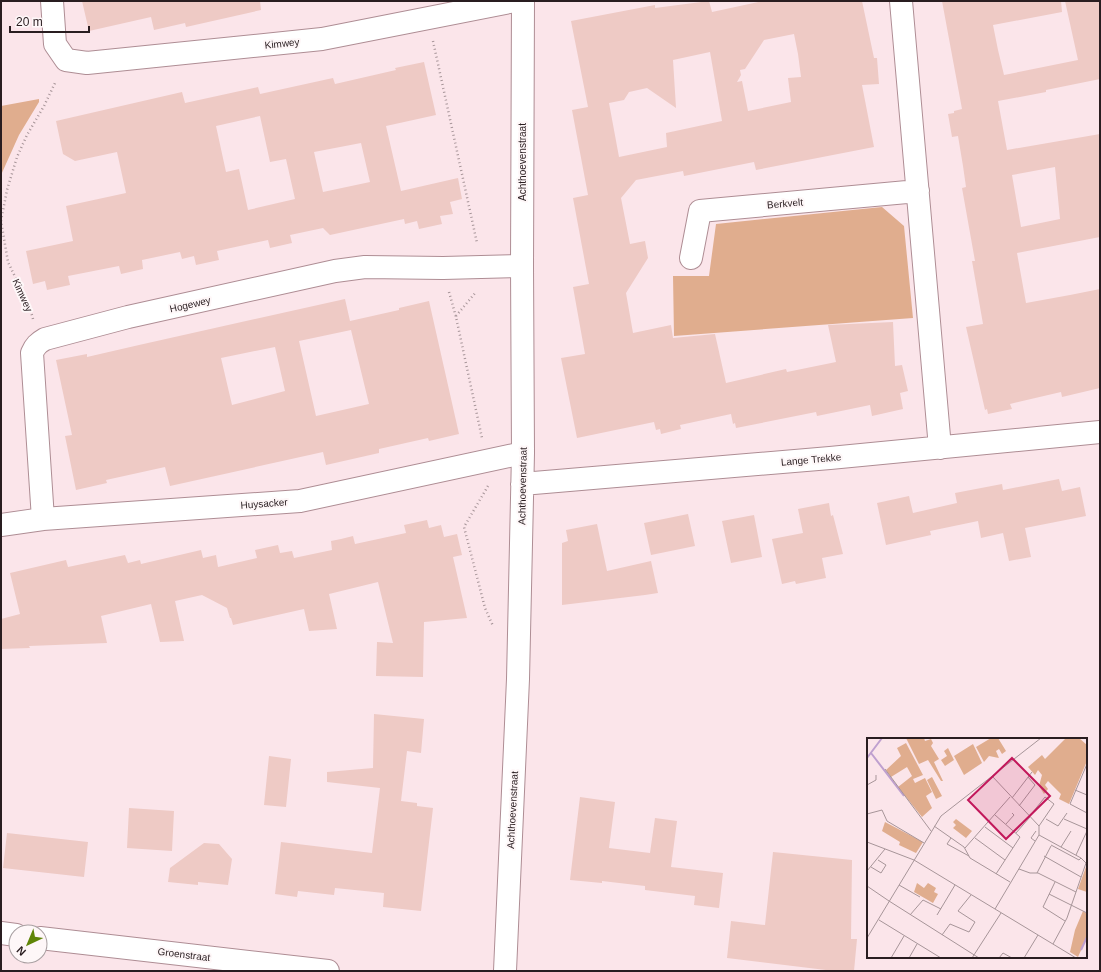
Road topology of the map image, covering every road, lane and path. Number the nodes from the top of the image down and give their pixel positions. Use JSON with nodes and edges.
{"nodes":[{"id":1,"x":52,"y":1,"type":"edge"},
{"id":2,"x":514,"y":1,"type":"edge"},
{"id":3,"x":522,"y":1,"type":"edge"},
{"id":4,"x":901,"y":1,"type":"edge"},
{"id":5,"x":428,"y":18,"type":"junction"},
{"id":6,"x":55,"y":44,"type":"junction"},
{"id":7,"x":918,"y":191,"type":"junction"},
{"id":8,"x":691,"y":258,"type":"dead end"},
{"id":9,"x":522,"y":266,"type":"junction"},
{"id":10,"x":483,"y":267,"type":"junction"},
{"id":11,"x":456,"y":317,"type":"dead end"},
{"id":12,"x":39,"y":342,"type":"junction"},
{"id":13,"x":1100,"y":432,"type":"edge"},
{"id":14,"x":940,"y":448,"type":"junction"},
{"id":15,"x":523,"y":453,"type":"junction"},
{"id":16,"x":522,"y":484,"type":"junction"},
{"id":17,"x":42,"y":519,"type":"junction"},
{"id":18,"x":1,"y":525,"type":"edge"},
{"id":19,"x":48,"y":939,"type":"edge"},
{"id":20,"x":328,"y":971,"type":"edge"},
{"id":21,"x":505,"y":971,"type":"edge"}],
"edges":[{"from":1,"to":6,"type":"street"},
{"from":2,"to":5,"type":"street","name":"Kimwey"},
{"from":3,"to":9,"type":"street","name":"Achthoevenstraat"},
{"from":4,"to":7,"type":"street"},
{"from":5,"to":6,"type":"street","name":"Kimwey"},
{"from":5,"to":10,"type":"path"},
{"from":6,"to":12,"type":"path","name":"Kimwey"},
{"from":7,"to":8,"type":"street","name":"Berkvelt"},
{"from":7,"to":14,"type":"street"},
{"from":9,"to":10,"type":"street","name":"Hogewey"},
{"from":9,"to":15,"type":"street","name":"Achthoevenstraat"},
{"from":10,"to":11,"type":"path"},
{"from":10,"to":12,"type":"street","name":"Hogewey"},
{"from":12,"to":17,"type":"street"},
{"from":13,"to":14,"type":"street","name":"Lange Trekke"},
{"from":14,"to":16,"type":"street","name":"Lange Trekke"},
{"from":15,"to":16,"type":"street","name":"Achthoevenstraat"},
{"from":15,"to":17,"type":"street","name":"Huysacker"},
{"from":16,"to":21,"type":"street","name":"Achthoevenstraat"},
{"from":17,"to":18,"type":"street","name":"Huysacker"},
{"from":19,"to":20,"type":"street","name":"Groenstraat"}]}
